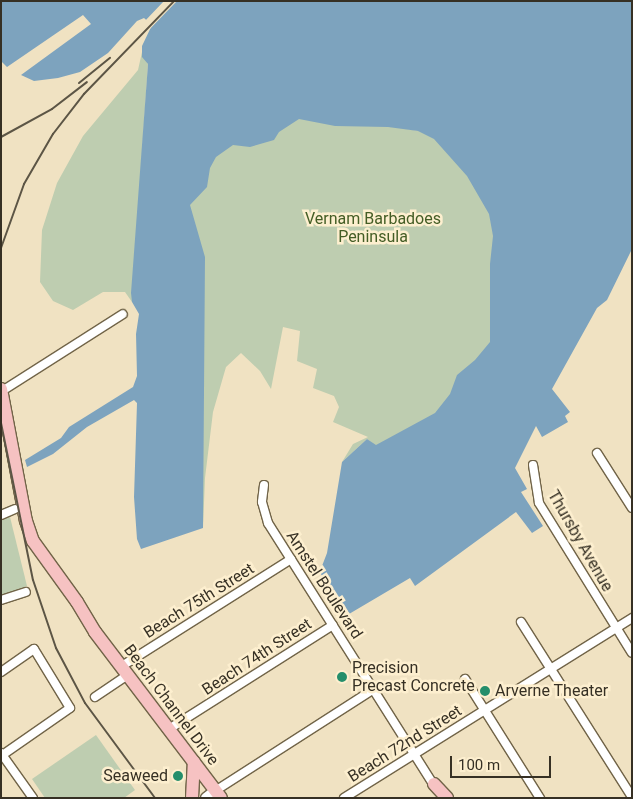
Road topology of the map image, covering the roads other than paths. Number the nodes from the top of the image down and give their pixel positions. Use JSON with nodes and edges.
{"nodes":[{"id":1,"x":123,"y":314,"type":"dead end"},
{"id":2,"x":1,"y":390,"type":"edge"},
{"id":3,"x":1,"y":435,"type":"edge"},
{"id":4,"x":597,"y":453,"type":"dead end"},
{"id":5,"x":534,"y":465,"type":"dead end"},
{"id":6,"x":264,"y":485,"type":"dead end"},
{"id":7,"x":632,"y":508,"type":"edge"},
{"id":8,"x":15,"y":509,"type":"junction"},
{"id":9,"x":1,"y":515,"type":"edge"},
{"id":10,"x":291,"y":559,"type":"junction"},
{"id":11,"x":58,"y":584,"type":"junction"},
{"id":12,"x":26,"y":592,"type":"dead end"},
{"id":13,"x":1,"y":600,"type":"edge"},
{"id":14,"x":632,"y":618,"type":"edge"},
{"id":15,"x":521,"y":622,"type":"dead end"},
{"id":16,"x":333,"y":625,"type":"junction"},
{"id":17,"x":616,"y":628,"type":"junction"},
{"id":18,"x":632,"y":653,"type":"edge"},
{"id":19,"x":550,"y":669,"type":"junction"},
{"id":20,"x":125,"y":671,"type":"junction"},
{"id":21,"x":1,"y":672,"type":"edge"},
{"id":22,"x":465,"y":679,"type":"dead end"},
{"id":23,"x":374,"y":689,"type":"junction"},
{"id":24,"x":95,"y":697,"type":"dead end"},
{"id":25,"x":485,"y":711,"type":"junction"},
{"id":26,"x":169,"y":730,"type":"junction"},
{"id":27,"x":415,"y":754,"type":"junction"},
{"id":28,"x":2,"y":755,"type":"edge"},
{"id":29,"x":194,"y":762,"type":"junction"},
{"id":30,"x":434,"y":784,"type":"junction"},
{"id":31,"x":217,"y":794,"type":"edge"},
{"id":32,"x":632,"y":797,"type":"edge"},
{"id":33,"x":33,"y":798,"type":"edge"},
{"id":34,"x":192,"y":798,"type":"edge"},
{"id":35,"x":344,"y":798,"type":"edge"},
{"id":36,"x":441,"y":798,"type":"edge"},
{"id":37,"x":447,"y":798,"type":"edge"},
{"id":38,"x":540,"y":798,"type":"edge"}],
"edges":[{"from":1,"to":2,"type":"street"},
{"from":2,"to":11,"type":"main road"},
{"from":3,"to":8,"type":"main road"},
{"from":4,"to":7,"type":"street"},
{"from":5,"to":17,"type":"street","name":"Thursby Avenue"},
{"from":6,"to":10,"type":"street","name":"Amstel Boulevard"},
{"from":8,"to":9,"type":"street"},
{"from":8,"to":11,"type":"main road"},
{"from":10,"to":16,"type":"street","name":"Amstel Boulevard"},
{"from":10,"to":20,"type":"street","name":"Beach 75th Street"},
{"from":11,"to":20,"type":"main road","name":"Beach Channel Drive"},
{"from":12,"to":13,"type":"street"},
{"from":14,"to":17,"type":"street","name":"Beach 72nd Street"},
{"from":15,"to":19,"type":"street"},
{"from":16,"to":23,"type":"street","name":"Amstel Boulevard"},
{"from":16,"to":26,"type":"street","name":"Beach 74th Street"},
{"from":17,"to":18,"type":"street","name":"Thursby Avenue"},
{"from":17,"to":19,"type":"street","name":"Beach 72nd Street"},
{"from":19,"to":25,"type":"street","name":"Beach 72nd Street"},
{"from":19,"to":32,"type":"street"},
{"from":20,"to":24,"type":"street","name":"Beach 75th Street"},
{"from":20,"to":26,"type":"main road","name":"Beach Channel Drive"},
{"from":21,"to":28,"type":"street"},
{"from":22,"to":25,"type":"street"},
{"from":23,"to":27,"type":"street","name":"Amstel Boulevard"},
{"from":23,"to":31,"type":"street"},
{"from":25,"to":27,"type":"street","name":"Beach 72nd Street"},
{"from":25,"to":38,"type":"street"},
{"from":26,"to":29,"type":"main road","name":"Beach Channel Drive"},
{"from":27,"to":30,"type":"street","name":"Amstel Boulevard"},
{"from":27,"to":35,"type":"street","name":"Beach 72nd Street"},
{"from":28,"to":33,"type":"street"},
{"from":29,"to":31,"type":"main road","name":"Beach Channel Drive"},
{"from":29,"to":34,"type":"main road"},
{"from":30,"to":36,"type":"street","name":"Amstel Boulevard"},
{"from":30,"to":37,"type":"main road"}]}
